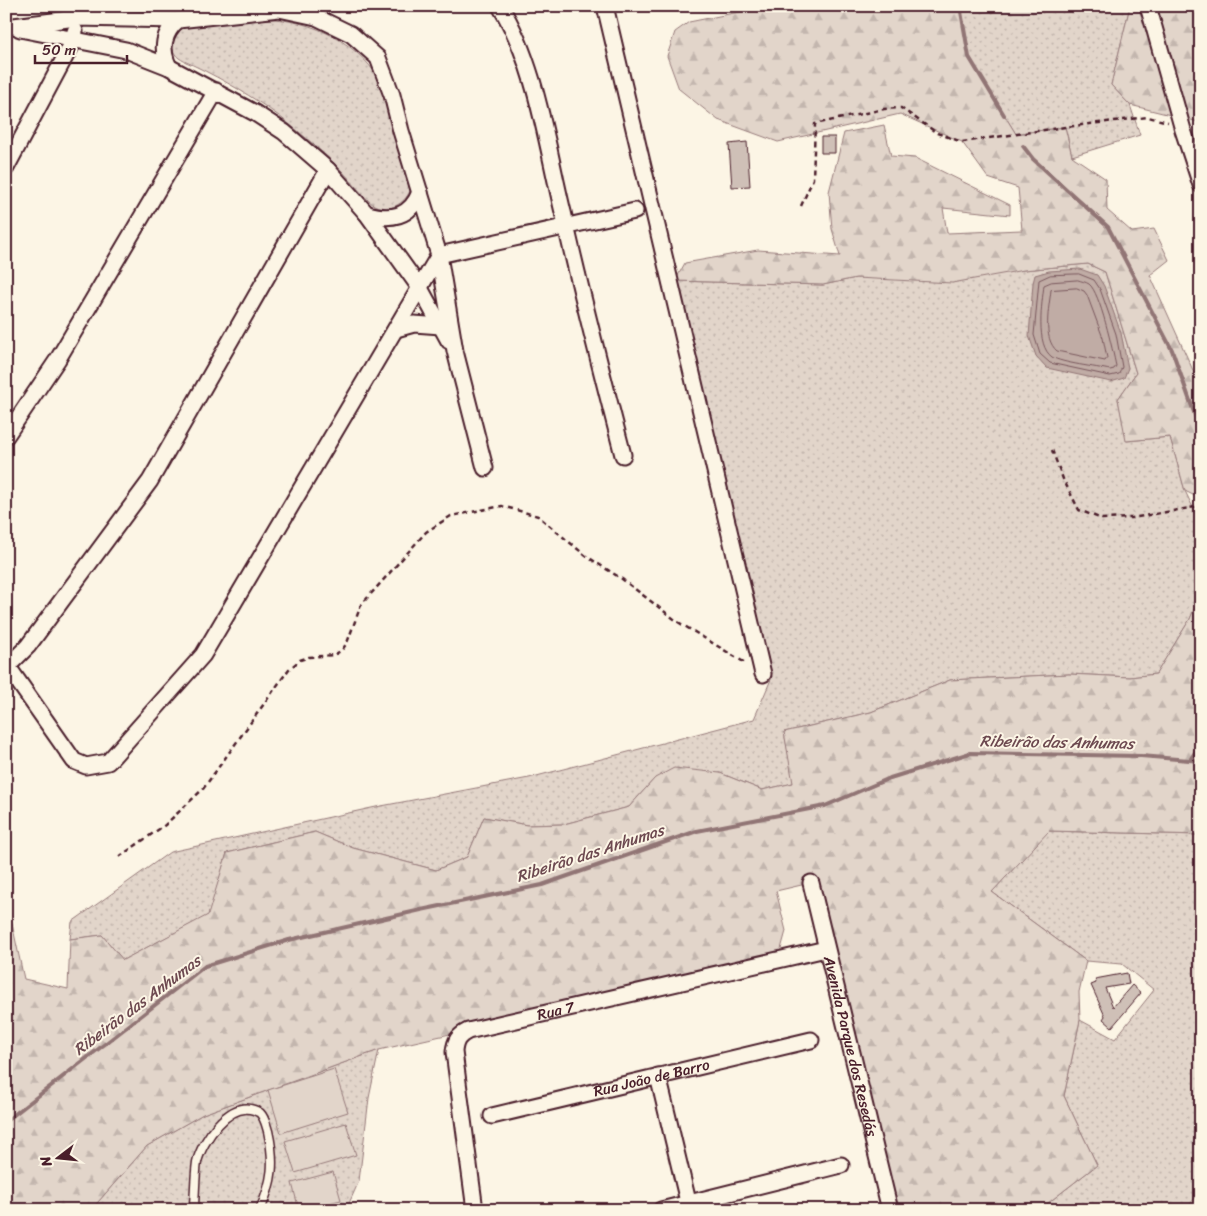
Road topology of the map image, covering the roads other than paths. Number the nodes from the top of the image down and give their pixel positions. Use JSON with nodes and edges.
{"nodes":[{"id":1,"x":500,"y":6,"type":"edge"},
{"id":2,"x":605,"y":6,"type":"edge"},
{"id":3,"x":1148,"y":6,"type":"edge"},
{"id":4,"x":279,"y":8,"type":"edge"},
{"id":5,"x":76,"y":18,"type":"junction"},
{"id":6,"x":178,"y":20,"type":"junction"},
{"id":7,"x":9,"y":27,"type":"edge"},
{"id":8,"x":74,"y":40,"type":"junction"},
{"id":9,"x":169,"y":67,"type":"junction"},
{"id":10,"x":216,"y":91,"type":"junction"},
{"id":11,"x":6,"y":168,"type":"edge"},
{"id":12,"x":328,"y":170,"type":"junction"},
{"id":13,"x":1201,"y":185,"type":"edge"},
{"id":14,"x":420,"y":192,"type":"junction"},
{"id":15,"x":635,"y":211,"type":"dead end"},
{"id":16,"x":367,"y":214,"type":"junction"},
{"id":17,"x":566,"y":226,"type":"junction"},
{"id":18,"x":439,"y":254,"type":"junction"},
{"id":19,"x":420,"y":288,"type":"junction"},
{"id":20,"x":441,"y":326,"type":"junction"},
{"id":21,"x":396,"y":329,"type":"junction"},
{"id":22,"x":455,"y":350,"type":"junction"},
{"id":23,"x":6,"y":436,"type":"edge"},
{"id":24,"x":623,"y":455,"type":"dead end"},
{"id":25,"x":485,"y":468,"type":"dead end"},
{"id":26,"x":7,"y":665,"type":"edge"},
{"id":27,"x":763,"y":674,"type":"road end"},
{"id":28,"x":811,"y":883,"type":"dead end"},
{"id":29,"x":826,"y":948,"type":"junction"},
{"id":30,"x":811,"y":1040,"type":"dead end"},
{"id":31,"x":658,"y":1076,"type":"junction"},
{"id":32,"x":492,"y":1116,"type":"dead end"},
{"id":33,"x":841,"y":1165,"type":"dead end"},
{"id":34,"x":689,"y":1206,"type":"edge"},
{"id":35,"x":192,"y":1210,"type":"edge"},
{"id":36,"x":260,"y":1210,"type":"edge"},
{"id":37,"x":475,"y":1210,"type":"edge"},
{"id":38,"x":661,"y":1210,"type":"edge"},
{"id":39,"x":890,"y":1210,"type":"edge"}],
"edges":[{"from":1,"to":17,"type":"street"},
{"from":2,"to":27,"type":"street"},
{"from":3,"to":13,"type":"street"},
{"from":4,"to":6,"type":"street"},
{"from":4,"to":14,"type":"street"},
{"from":5,"to":6,"type":"street"},
{"from":5,"to":7,"type":"street"},
{"from":5,"to":8,"type":"street"},
{"from":6,"to":9,"type":"street"},
{"from":7,"to":8,"type":"street"},
{"from":8,"to":9,"type":"street"},
{"from":8,"to":11,"type":"street"},
{"from":9,"to":10,"type":"street"},
{"from":10,"to":12,"type":"street"},
{"from":10,"to":23,"type":"street"},
{"from":12,"to":16,"type":"street"},
{"from":12,"to":26,"type":"street"},
{"from":14,"to":16,"type":"street"},
{"from":14,"to":18,"type":"street"},
{"from":15,"to":17,"type":"street"},
{"from":16,"to":19,"type":"street"},
{"from":17,"to":18,"type":"street"},
{"from":17,"to":24,"type":"street"},
{"from":18,"to":19,"type":"street"},
{"from":18,"to":22,"type":"street"},
{"from":19,"to":20,"type":"street"},
{"from":19,"to":21,"type":"street"},
{"from":20,"to":21,"type":"street"},
{"from":20,"to":22,"type":"street"},
{"from":21,"to":26,"type":"street"},
{"from":22,"to":25,"type":"street"},
{"from":28,"to":29,"type":"street","name":"Avenida Parque dos Resedás"},
{"from":29,"to":37,"type":"street","name":"Rua 7"},
{"from":29,"to":39,"type":"street","name":"Avenida Parque dos Resedás"},
{"from":30,"to":31,"type":"street","name":"Rua João de Barro"},
{"from":31,"to":32,"type":"street","name":"Rua João de Barro"},
{"from":31,"to":34,"type":"street"},
{"from":33,"to":34,"type":"street"},
{"from":34,"to":38,"type":"street"},
{"from":35,"to":36,"type":"lane"}]}
